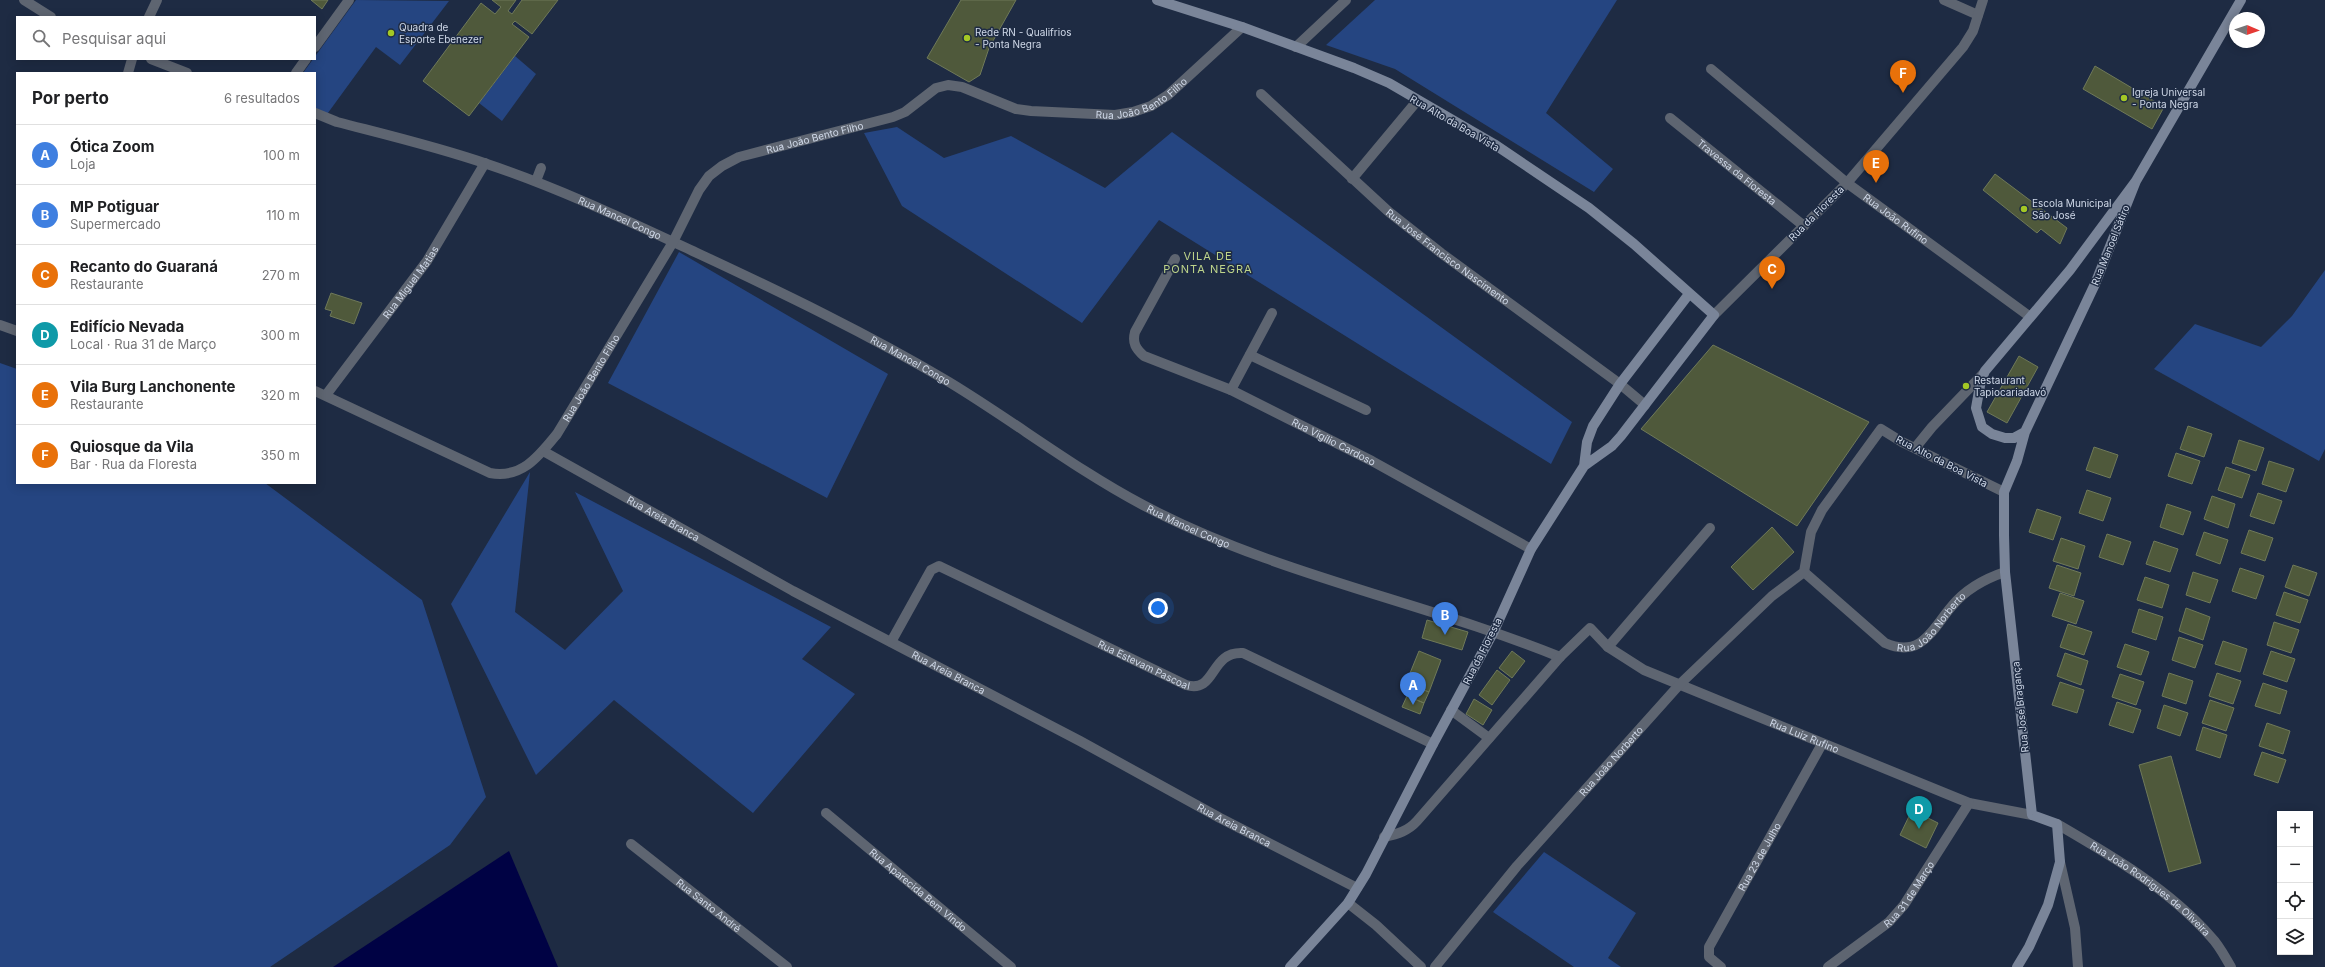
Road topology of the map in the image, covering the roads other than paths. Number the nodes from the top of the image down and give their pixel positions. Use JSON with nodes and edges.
{"nodes":[{"id":1,"x":24,"y":0,"type":"edge"},
{"id":2,"x":157,"y":0,"type":"edge"},
{"id":3,"x":349,"y":0,"type":"edge"},
{"id":4,"x":1157,"y":0,"type":"edge"},
{"id":5,"x":1346,"y":0,"type":"edge"},
{"id":6,"x":1944,"y":0,"type":"edge"},
{"id":7,"x":1983,"y":0,"type":"edge"},
{"id":8,"x":2241,"y":0,"type":"edge"},
{"id":9,"x":1978,"y":15,"type":"junction"},
{"id":10,"x":49,"y":16,"type":"edge"},
{"id":11,"x":149,"y":16,"type":"edge"},
{"id":12,"x":1242,"y":27,"type":"junction"},
{"id":13,"x":316,"y":46,"type":"edge"},
{"id":14,"x":1296,"y":47,"type":"junction"},
{"id":15,"x":132,"y":60,"type":"edge"},
{"id":16,"x":154,"y":60,"type":"edge"},
{"id":17,"x":305,"y":60,"type":"edge"},
{"id":18,"x":1712,"y":69,"type":"dead end"},
{"id":19,"x":128,"y":72,"type":"edge"},
{"id":20,"x":184,"y":72,"type":"edge"},
{"id":21,"x":297,"y":72,"type":"edge"},
{"id":22,"x":1261,"y":94,"type":"dead end"},
{"id":23,"x":1417,"y":101,"type":"junction"},
{"id":24,"x":316,"y":113,"type":"edge"},
{"id":25,"x":1670,"y":118,"type":"dead end"},
{"id":26,"x":486,"y":163,"type":"junction"},
{"id":27,"x":540,"y":168,"type":"dead end"},
{"id":28,"x":1352,"y":179,"type":"junction"},
{"id":29,"x":536,"y":181,"type":"junction"},
{"id":30,"x":2136,"y":181,"type":"junction"},
{"id":31,"x":1847,"y":183,"type":"junction"},
{"id":32,"x":1804,"y":226,"type":"junction"},
{"id":33,"x":672,"y":242,"type":"junction"},
{"id":34,"x":1175,"y":259,"type":"dead end"},
{"id":35,"x":1689,"y":294,"type":"junction"},
{"id":36,"x":1272,"y":313,"type":"dead end"},
{"id":37,"x":1714,"y":315,"type":"junction"},
{"id":38,"x":2029,"y":316,"type":"junction"},
{"id":39,"x":0,"y":325,"type":"edge"},
{"id":40,"x":16,"y":331,"type":"edge"},
{"id":41,"x":1250,"y":355,"type":"junction"},
{"id":42,"x":1985,"y":371,"type":"junction"},
{"id":43,"x":1620,"y":384,"type":"junction"},
{"id":44,"x":1231,"y":390,"type":"junction"},
{"id":45,"x":316,"y":391,"type":"edge"},
{"id":46,"x":326,"y":395,"type":"junction"},
{"id":47,"x":1645,"y":405,"type":"junction"},
{"id":48,"x":1366,"y":410,"type":"dead end"},
{"id":49,"x":2025,"y":432,"type":"junction"},
{"id":50,"x":1915,"y":448,"type":"junction"},
{"id":51,"x":543,"y":451,"type":"junction"},
{"id":52,"x":1584,"y":466,"type":"junction"},
{"id":53,"x":2004,"y":492,"type":"junction"},
{"id":54,"x":1710,"y":528,"type":"dead end"},
{"id":55,"x":1531,"y":549,"type":"junction"},
{"id":56,"x":1804,"y":572,"type":"junction"},
{"id":57,"x":2005,"y":572,"type":"junction"},
{"id":58,"x":1494,"y":631,"type":"junction"},
{"id":59,"x":891,"y":642,"type":"junction"},
{"id":60,"x":1608,"y":647,"type":"junction"},
{"id":61,"x":1560,"y":656,"type":"junction"},
{"id":62,"x":1680,"y":684,"type":"junction"},
{"id":63,"x":1451,"y":710,"type":"junction"},
{"id":64,"x":1489,"y":738,"type":"junction"},
{"id":65,"x":1433,"y":744,"type":"junction"},
{"id":66,"x":1822,"y":744,"type":"junction"},
{"id":67,"x":1969,"y":803,"type":"junction"},
{"id":68,"x":826,"y":813,"type":"dead end"},
{"id":69,"x":2032,"y":815,"type":"junction"},
{"id":70,"x":2057,"y":824,"type":"junction"},
{"id":71,"x":1384,"y":837,"type":"junction"},
{"id":72,"x":631,"y":844,"type":"dead end"},
{"id":73,"x":2060,"y":862,"type":"junction"},
{"id":74,"x":1357,"y":888,"type":"junction"},
{"id":75,"x":1348,"y":903,"type":"junction"},
{"id":76,"x":787,"y":967,"type":"edge"},
{"id":77,"x":1011,"y":967,"type":"edge"},
{"id":78,"x":1290,"y":967,"type":"edge"},
{"id":79,"x":1421,"y":967,"type":"edge"},
{"id":80,"x":1435,"y":967,"type":"edge"},
{"id":81,"x":1721,"y":967,"type":"edge"},
{"id":82,"x":1828,"y":967,"type":"edge"},
{"id":83,"x":2017,"y":967,"type":"edge"},
{"id":84,"x":2078,"y":967,"type":"edge"},
{"id":85,"x":2231,"y":967,"type":"edge"}],
"edges":[{"from":1,"to":10,"type":"street"},
{"from":2,"to":11,"type":"street"},
{"from":3,"to":13,"type":"street"},
{"from":4,"to":12,"type":"street","name":"Rua Alto da Boa Vista"},
{"from":5,"to":14,"type":"street"},
{"from":6,"to":9,"type":"street"},
{"from":7,"to":9,"type":"street","name":"Rua da Floresta"},
{"from":8,"to":30,"type":"street"},
{"from":9,"to":31,"type":"street","name":"Rua da Floresta"},
{"from":12,"to":14,"type":"street","name":"Rua Alto da Boa Vista"},
{"from":12,"to":33,"type":"street","name":"Rua João Bento Filho"},
{"from":14,"to":23,"type":"street","name":"Rua Alto da Boa Vista"},
{"from":15,"to":19,"type":"street"},
{"from":16,"to":20,"type":"street"},
{"from":17,"to":21,"type":"street"},
{"from":18,"to":31,"type":"street","name":"Rua João Rufino"},
{"from":22,"to":28,"type":"street","name":"Rua José Francisco Nascimento"},
{"from":23,"to":28,"type":"street"},
{"from":23,"to":35,"type":"street","name":"Rua Alto da Boa Vista"},
{"from":24,"to":26,"type":"street","name":"Rua Manoel Congo"},
{"from":25,"to":32,"type":"street","name":"Travessa da Floresta"},
{"from":26,"to":29,"type":"street","name":"Rua Manoel Congo"},
{"from":26,"to":46,"type":"street","name":"Rua Miguel Matias"},
{"from":27,"to":29,"type":"street"},
{"from":28,"to":43,"type":"street","name":"Rua José Francisco Nascimento"},
{"from":29,"to":33,"type":"street","name":"Rua Manoel Congo"},
{"from":30,"to":38,"type":"street","name":"Rua Manoel Sátiro"},
{"from":30,"to":49,"type":"street","name":"Rua Manoel Sátiro"},
{"from":31,"to":32,"type":"street","name":"Rua da Floresta"},
{"from":31,"to":38,"type":"street","name":"Rua João Rufino"},
{"from":32,"to":37,"type":"street","name":"Rua da Floresta"},
{"from":33,"to":51,"type":"street","name":"Rua João Bento Filho"},
{"from":33,"to":58,"type":"street","name":"Rua Manoel Congo"},
{"from":34,"to":44,"type":"street","name":"Rua Vigílio Cardoso"},
{"from":35,"to":37,"type":"street","name":"Rua Alto da Boa Vista"},
{"from":35,"to":43,"type":"street","name":"Rua da Floresta"},
{"from":36,"to":41,"type":"street"},
{"from":37,"to":47,"type":"street","name":"Rua da Floresta"},
{"from":38,"to":42,"type":"street","name":"Rua Manoel Sátiro"},
{"from":39,"to":40,"type":"street"},
{"from":41,"to":44,"type":"street"},
{"from":41,"to":48,"type":"street"},
{"from":42,"to":49,"type":"street","name":"Rua Manoel Sátiro"},
{"from":42,"to":50,"type":"street","name":"Rua Manoel Sátiro"},
{"from":43,"to":47,"type":"street","name":"Rua José Francisco Nascimento"},
{"from":43,"to":52,"type":"street","name":"Rua da Floresta"},
{"from":44,"to":55,"type":"street","name":"Rua Vigílio Cardoso"},
{"from":45,"to":46,"type":"street"},
{"from":46,"to":51,"type":"street","name":"Rua João Bento Filho"},
{"from":47,"to":52,"type":"street","name":"Rua da Floresta"},
{"from":49,"to":53,"type":"street","name":"Rua José Bragança"},
{"from":50,"to":53,"type":"street","name":"Rua Alto da Boa Vista"},
{"from":50,"to":56,"type":"street","name":"Rua Alto da Boa Vista"},
{"from":51,"to":59,"type":"street","name":"Rua Areia Branca"},
{"from":52,"to":55,"type":"street","name":"Rua da Floresta"},
{"from":53,"to":57,"type":"street","name":"Rua José Bragança"},
{"from":54,"to":60,"type":"street"},
{"from":55,"to":58,"type":"street","name":"Rua da Floresta"},
{"from":56,"to":57,"type":"street","name":"Rua João Norberto"},
{"from":56,"to":62,"type":"street","name":"Rua João Norberto"},
{"from":57,"to":69,"type":"street","name":"Rua José Bragança"},
{"from":58,"to":61,"type":"street"},
{"from":58,"to":63,"type":"street","name":"Rua da Floresta"},
{"from":59,"to":65,"type":"street","name":"Rua Estevam Pascoal"},
{"from":59,"to":74,"type":"street","name":"Rua Areia Branca"},
{"from":60,"to":61,"type":"street","name":"Rua Luiz Rufino"},
{"from":60,"to":62,"type":"street","name":"Rua Luiz Rufino"},
{"from":61,"to":64,"type":"street"},
{"from":62,"to":66,"type":"street","name":"Rua Luiz Rufino"},
{"from":62,"to":80,"type":"street","name":"Rua João Norberto"},
{"from":63,"to":64,"type":"street"},
{"from":63,"to":65,"type":"street","name":"Rua da Floresta"},
{"from":64,"to":71,"type":"street"},
{"from":65,"to":71,"type":"street","name":"Rua da Floresta"},
{"from":66,"to":67,"type":"street","name":"Rua Luiz Rufino"},
{"from":66,"to":81,"type":"street","name":"Rua 23 de Julho"},
{"from":67,"to":69,"type":"street","name":"Rua Luiz Rufino"},
{"from":67,"to":82,"type":"street","name":"Rua 31 de Março"},
{"from":68,"to":77,"type":"street","name":"Rua Aparecida Bem Vindo"},
{"from":69,"to":70,"type":"street"},
{"from":70,"to":73,"type":"street"},
{"from":70,"to":85,"type":"street","name":"Rua João Rodrigues de Oliveira"},
{"from":71,"to":74,"type":"street","name":"Rua da Floresta"},
{"from":72,"to":76,"type":"street","name":"Rua Santo André"},
{"from":73,"to":83,"type":"street"},
{"from":73,"to":84,"type":"street"},
{"from":74,"to":75,"type":"street","name":"Rua da Floresta"},
{"from":75,"to":78,"type":"street","name":"Rua da Floresta"},
{"from":75,"to":79,"type":"street"}]}
